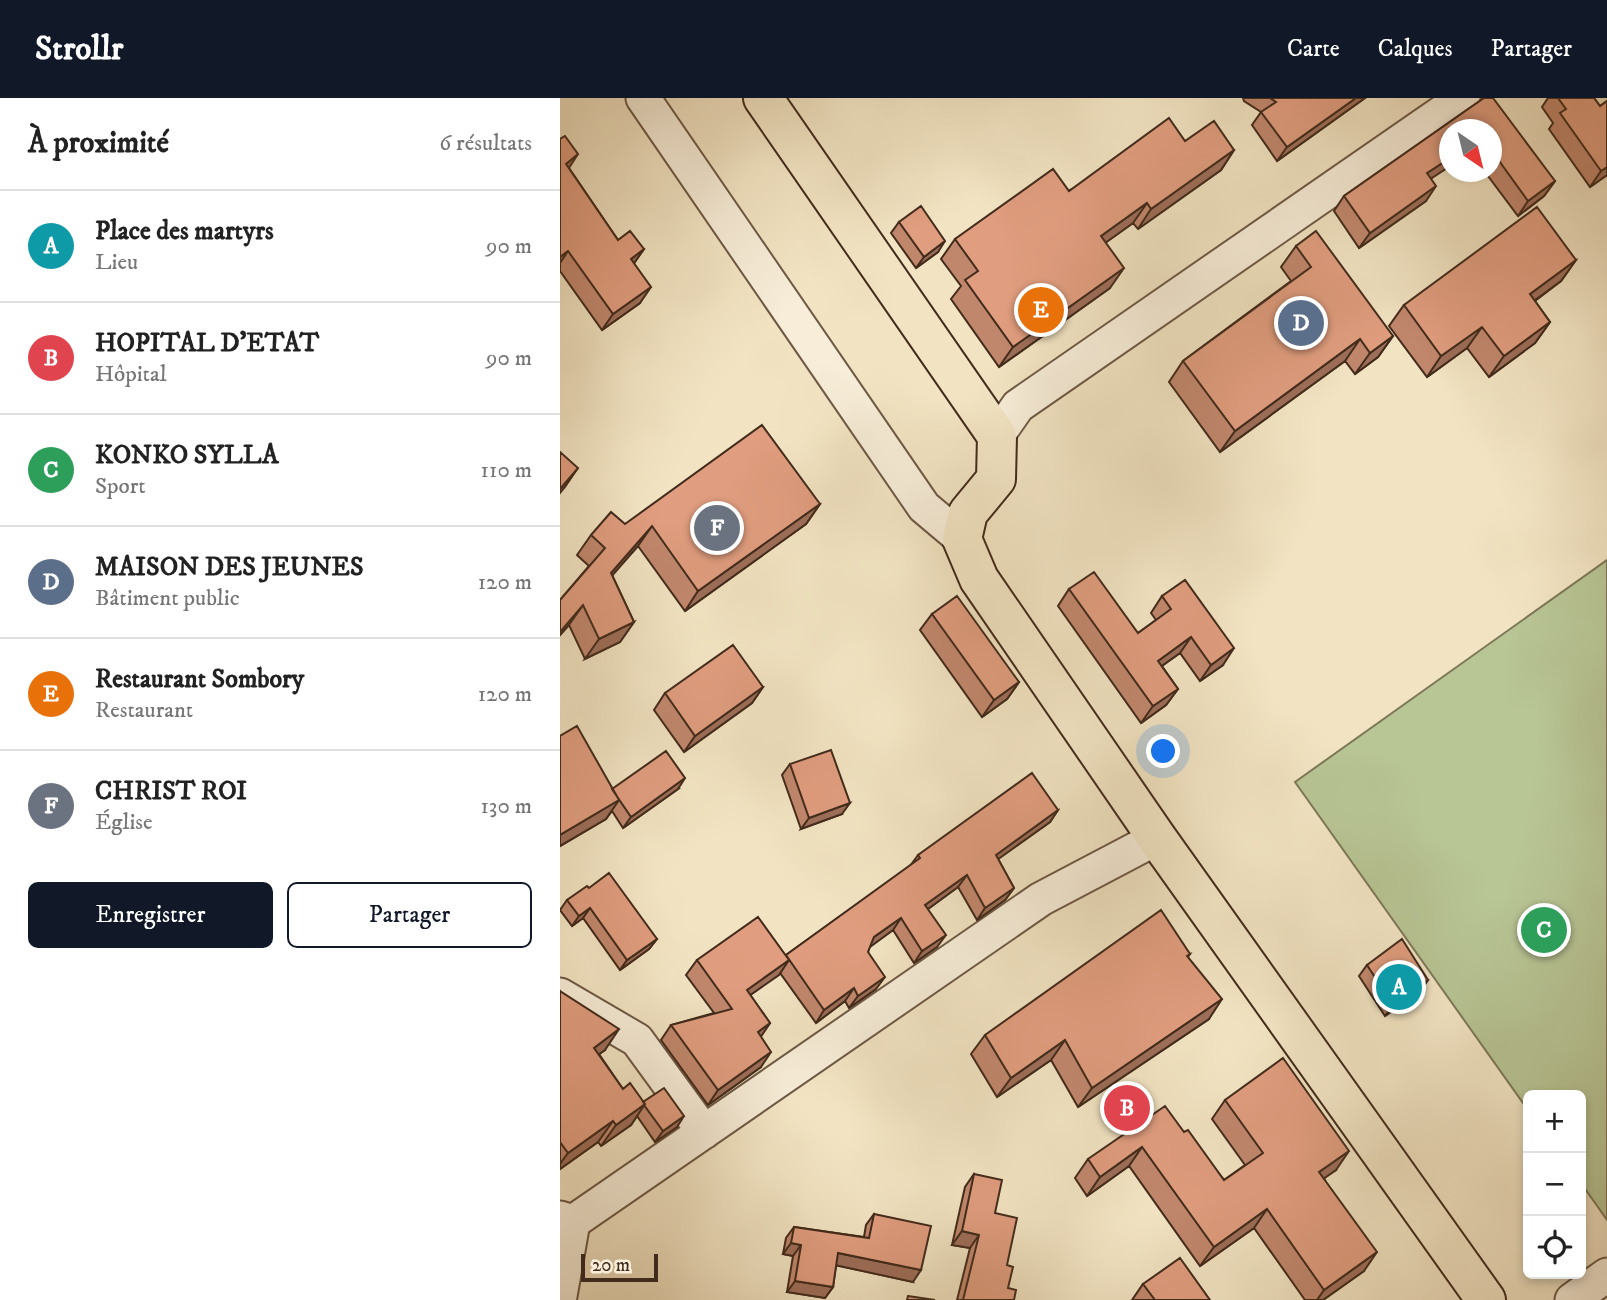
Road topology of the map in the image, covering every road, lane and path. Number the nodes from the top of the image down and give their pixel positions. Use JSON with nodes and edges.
{"nodes":[{"id":1,"x":643,"y":98,"type":"edge"},
{"id":2,"x":763,"y":98,"type":"edge"},
{"id":3,"x":1463,"y":98,"type":"edge"},
{"id":4,"x":997,"y":436,"type":"junction"},
{"id":5,"x":962,"y":539,"type":"junction"},
{"id":6,"x":1157,"y":838,"type":"junction"},
{"id":7,"x":560,"y":995,"type":"edge"},
{"id":8,"x":705,"y":1132,"type":"junction"},
{"id":9,"x":567,"y":1220,"type":"edge"},
{"id":10,"x":1607,"y":1275,"type":"edge"},
{"id":11,"x":560,"y":1296,"type":"edge"},
{"id":12,"x":1486,"y":1300,"type":"edge"},
{"id":13,"x":1572,"y":1300,"type":"edge"}],
"edges":[{"from":1,"to":5,"type":"street"},
{"from":2,"to":4,"type":"main road"},
{"from":3,"to":4,"type":"street"},
{"from":4,"to":5,"type":"main road"},
{"from":5,"to":6,"type":"main road"},
{"from":6,"to":8,"type":"street"},
{"from":6,"to":12,"type":"main road"},
{"from":7,"to":8,"type":"street"},
{"from":8,"to":9,"type":"street"},
{"from":9,"to":11,"type":"street"},
{"from":10,"to":13,"type":"street"}]}
